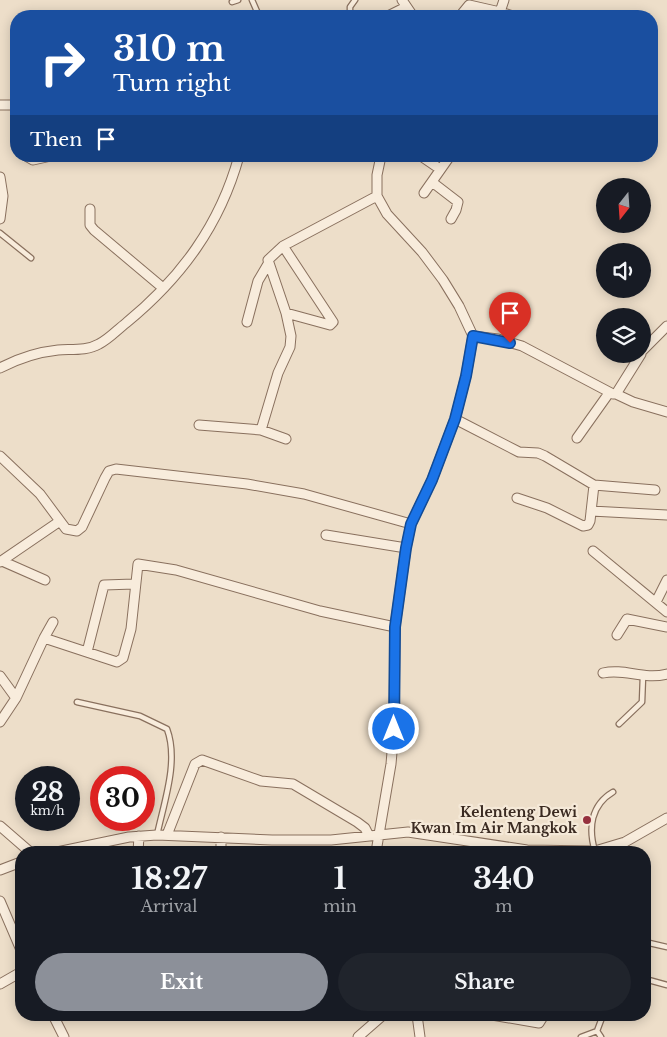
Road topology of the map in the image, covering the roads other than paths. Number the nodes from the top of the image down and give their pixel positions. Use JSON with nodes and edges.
{"nodes":[{"id":1,"x":238,"y":0,"type":"edge"},
{"id":2,"x":232,"y":2,"type":"dead end"},
{"id":3,"x":465,"y":10,"type":"edge"},
{"id":4,"x":491,"y":10,"type":"edge"},
{"id":5,"x":237,"y":162,"type":"edge"},
{"id":6,"x":380,"y":162,"type":"edge"},
{"id":7,"x":430,"y":162,"type":"edge"},
{"id":8,"x":445,"y":162,"type":"edge"},
{"id":9,"x":440,"y":169,"type":"junction"},
{"id":10,"x":0,"y":177,"type":"edge"},
{"id":11,"x":432,"y":182,"type":"junction"},
{"id":12,"x":424,"y":193,"type":"dead end"},
{"id":13,"x":377,"y":196,"type":"junction"},
{"id":14,"x":90,"y":210,"type":"dead end"},
{"id":15,"x":0,"y":219,"type":"edge"},
{"id":16,"x":451,"y":219,"type":"dead end"},
{"id":17,"x":0,"y":233,"type":"edge"},
{"id":18,"x":283,"y":246,"type":"junction"},
{"id":19,"x":30,"y":258,"type":"dead end"},
{"id":20,"x":268,"y":264,"type":"junction"},
{"id":21,"x":163,"y":288,"type":"junction"},
{"id":22,"x":286,"y":313,"type":"junction"},
{"id":23,"x":246,"y":322,"type":"dead end"},
{"id":24,"x":667,"y":326,"type":"edge"},
{"id":25,"x":473,"y":336,"type":"junction"},
{"id":26,"x":651,"y":341,"type":"edge"},
{"id":27,"x":634,"y":363,"type":"edge"},
{"id":28,"x":0,"y":368,"type":"edge"},
{"id":29,"x":613,"y":393,"type":"junction"},
{"id":30,"x":667,"y":412,"type":"edge"},
{"id":31,"x":455,"y":419,"type":"junction"},
{"id":32,"x":199,"y":425,"type":"dead end"},
{"id":33,"x":260,"y":430,"type":"junction"},
{"id":34,"x":577,"y":438,"type":"dead end"},
{"id":35,"x":286,"y":439,"type":"dead end"},
{"id":36,"x":0,"y":456,"type":"edge"},
{"id":37,"x":594,"y":485,"type":"junction"},
{"id":38,"x":655,"y":490,"type":"dead end"},
{"id":39,"x":517,"y":498,"type":"dead end"},
{"id":40,"x":591,"y":512,"type":"junction"},
{"id":41,"x":667,"y":514,"type":"edge"},
{"id":42,"x":60,"y":521,"type":"junction"},
{"id":43,"x":411,"y":524,"type":"junction"},
{"id":44,"x":326,"y":535,"type":"dead end"},
{"id":45,"x":406,"y":548,"type":"junction"},
{"id":46,"x":593,"y":552,"type":"dead end"},
{"id":47,"x":1,"y":561,"type":"edge"},
{"id":48,"x":45,"y":580,"type":"dead end"},
{"id":49,"x":667,"y":580,"type":"edge"},
{"id":50,"x":134,"y":584,"type":"junction"},
{"id":51,"x":656,"y":602,"type":"junction"},
{"id":52,"x":667,"y":612,"type":"edge"},
{"id":53,"x":52,"y":622,"type":"dead end"},
{"id":54,"x":395,"y":627,"type":"junction"},
{"id":55,"x":667,"y":627,"type":"edge"},
{"id":56,"x":617,"y":635,"type":"dead end"},
{"id":57,"x":44,"y":638,"type":"junction"},
{"id":58,"x":88,"y":652,"type":"junction"},
{"id":59,"x":603,"y":673,"type":"dead end"},
{"id":60,"x":667,"y":674,"type":"edge"},
{"id":61,"x":0,"y":676,"type":"edge"},
{"id":62,"x":643,"y":676,"type":"junction"},
{"id":63,"x":16,"y":698,"type":"junction"},
{"id":64,"x":78,"y":702,"type":"dead end"},
{"id":65,"x":1,"y":719,"type":"edge"},
{"id":66,"x":618,"y":724,"type":"dead end"},
{"id":67,"x":613,"y":792,"type":"dead end"},
{"id":68,"x":667,"y":818,"type":"edge"},
{"id":69,"x":0,"y":826,"type":"edge"},
{"id":70,"x":162,"y":835,"type":"junction"},
{"id":71,"x":373,"y":835,"type":"junction"},
{"id":72,"x":139,"y":836,"type":"junction"},
{"id":73,"x":221,"y":837,"type":"junction"},
{"id":74,"x":23,"y":846,"type":"edge"},
{"id":75,"x":88,"y":846,"type":"edge"},
{"id":76,"x":138,"y":846,"type":"edge"},
{"id":77,"x":220,"y":846,"type":"edge"},
{"id":78,"x":375,"y":846,"type":"edge"},
{"id":79,"x":501,"y":846,"type":"edge"},
{"id":80,"x":594,"y":846,"type":"edge"},
{"id":81,"x":612,"y":846,"type":"edge"},
{"id":82,"x":15,"y":864,"type":"edge"},
{"id":83,"x":0,"y":870,"type":"edge"},
{"id":84,"x":0,"y":901,"type":"edge"},
{"id":85,"x":15,"y":936,"type":"edge"},
{"id":86,"x":651,"y":943,"type":"edge"},
{"id":87,"x":667,"y":947,"type":"edge"},
{"id":88,"x":15,"y":975,"type":"edge"},
{"id":89,"x":651,"y":981,"type":"edge"},
{"id":90,"x":0,"y":984,"type":"edge"},
{"id":91,"x":667,"y":985,"type":"edge"},
{"id":92,"x":56,"y":1021,"type":"edge"},
{"id":93,"x":376,"y":1021,"type":"edge"},
{"id":94,"x":418,"y":1021,"type":"edge"},
{"id":95,"x":527,"y":1021,"type":"edge"},
{"id":96,"x":540,"y":1021,"type":"edge"},
{"id":97,"x":601,"y":1021,"type":"edge"},
{"id":98,"x":597,"y":1031,"type":"junction"},
{"id":99,"x":64,"y":1037,"type":"edge"},
{"id":100,"x":358,"y":1037,"type":"edge"},
{"id":101,"x":420,"y":1037,"type":"edge"},
{"id":102,"x":581,"y":1037,"type":"edge"},
{"id":103,"x":601,"y":1037,"type":"edge"}],
"edges":[{"from":1,"to":2,"type":"lane"},
{"from":3,"to":4,"type":"street"},
{"from":5,"to":21,"type":"street"},
{"from":6,"to":13,"type":"street"},
{"from":7,"to":9,"type":"street"},
{"from":8,"to":9,"type":"street"},
{"from":9,"to":11,"type":"street"},
{"from":10,"to":15,"type":"street"},
{"from":11,"to":12,"type":"street"},
{"from":11,"to":16,"type":"street"},
{"from":13,"to":18,"type":"street"},
{"from":13,"to":25,"type":"street"},
{"from":14,"to":21,"type":"street"},
{"from":17,"to":19,"type":"lane"},
{"from":18,"to":20,"type":"street"},
{"from":18,"to":22,"type":"street"},
{"from":20,"to":22,"type":"street"},
{"from":20,"to":23,"type":"street"},
{"from":21,"to":28,"type":"street"},
{"from":22,"to":33,"type":"street"},
{"from":24,"to":26,"type":"street"},
{"from":25,"to":29,"type":"street"},
{"from":25,"to":31,"type":"street"},
{"from":27,"to":29,"type":"street"},
{"from":29,"to":30,"type":"street"},
{"from":29,"to":34,"type":"street"},
{"from":31,"to":37,"type":"street"},
{"from":31,"to":43,"type":"street"},
{"from":32,"to":33,"type":"street"},
{"from":33,"to":35,"type":"street"},
{"from":36,"to":42,"type":"street"},
{"from":37,"to":38,"type":"street"},
{"from":37,"to":40,"type":"street"},
{"from":39,"to":40,"type":"street"},
{"from":40,"to":41,"type":"street"},
{"from":42,"to":43,"type":"street"},
{"from":42,"to":47,"type":"street"},
{"from":43,"to":45,"type":"street"},
{"from":44,"to":45,"type":"street"},
{"from":45,"to":54,"type":"street"},
{"from":46,"to":51,"type":"street"},
{"from":47,"to":48,"type":"street"},
{"from":49,"to":51,"type":"street"},
{"from":50,"to":54,"type":"street"},
{"from":50,"to":58,"type":"street"},
{"from":50,"to":58,"type":"street"},
{"from":51,"to":52,"type":"street"},
{"from":53,"to":57,"type":"street"},
{"from":54,"to":71,"type":"street"},
{"from":55,"to":56,"type":"street"},
{"from":57,"to":58,"type":"street"},
{"from":57,"to":63,"type":"street"},
{"from":59,"to":62,"type":"street"},
{"from":60,"to":62,"type":"street"},
{"from":61,"to":63,"type":"street"},
{"from":62,"to":66,"type":"lane"},
{"from":63,"to":65,"type":"street"},
{"from":64,"to":70,"type":"lane"},
{"from":67,"to":80,"type":"lane"},
{"from":68,"to":81,"type":"street"},
{"from":69,"to":74,"type":"street"},
{"from":70,"to":71,"type":"street"},
{"from":70,"to":72,"type":"street"},
{"from":70,"to":73,"type":"street"},
{"from":71,"to":73,"type":"street"},
{"from":71,"to":78,"type":"street"},
{"from":71,"to":79,"type":"street"},
{"from":72,"to":75,"type":"street"},
{"from":72,"to":76,"type":"street"},
{"from":73,"to":77,"type":"street"},
{"from":82,"to":83,"type":"street"},
{"from":84,"to":85,"type":"street"},
{"from":86,"to":87,"type":"lane"},
{"from":88,"to":90,"type":"street"},
{"from":89,"to":91,"type":"lane"},
{"from":92,"to":99,"type":"street"},
{"from":93,"to":100,"type":"street"},
{"from":94,"to":101,"type":"street"},
{"from":95,"to":96,"type":"street"},
{"from":97,"to":98,"type":"lane"},
{"from":98,"to":102,"type":"lane"},
{"from":98,"to":103,"type":"lane"}]}
